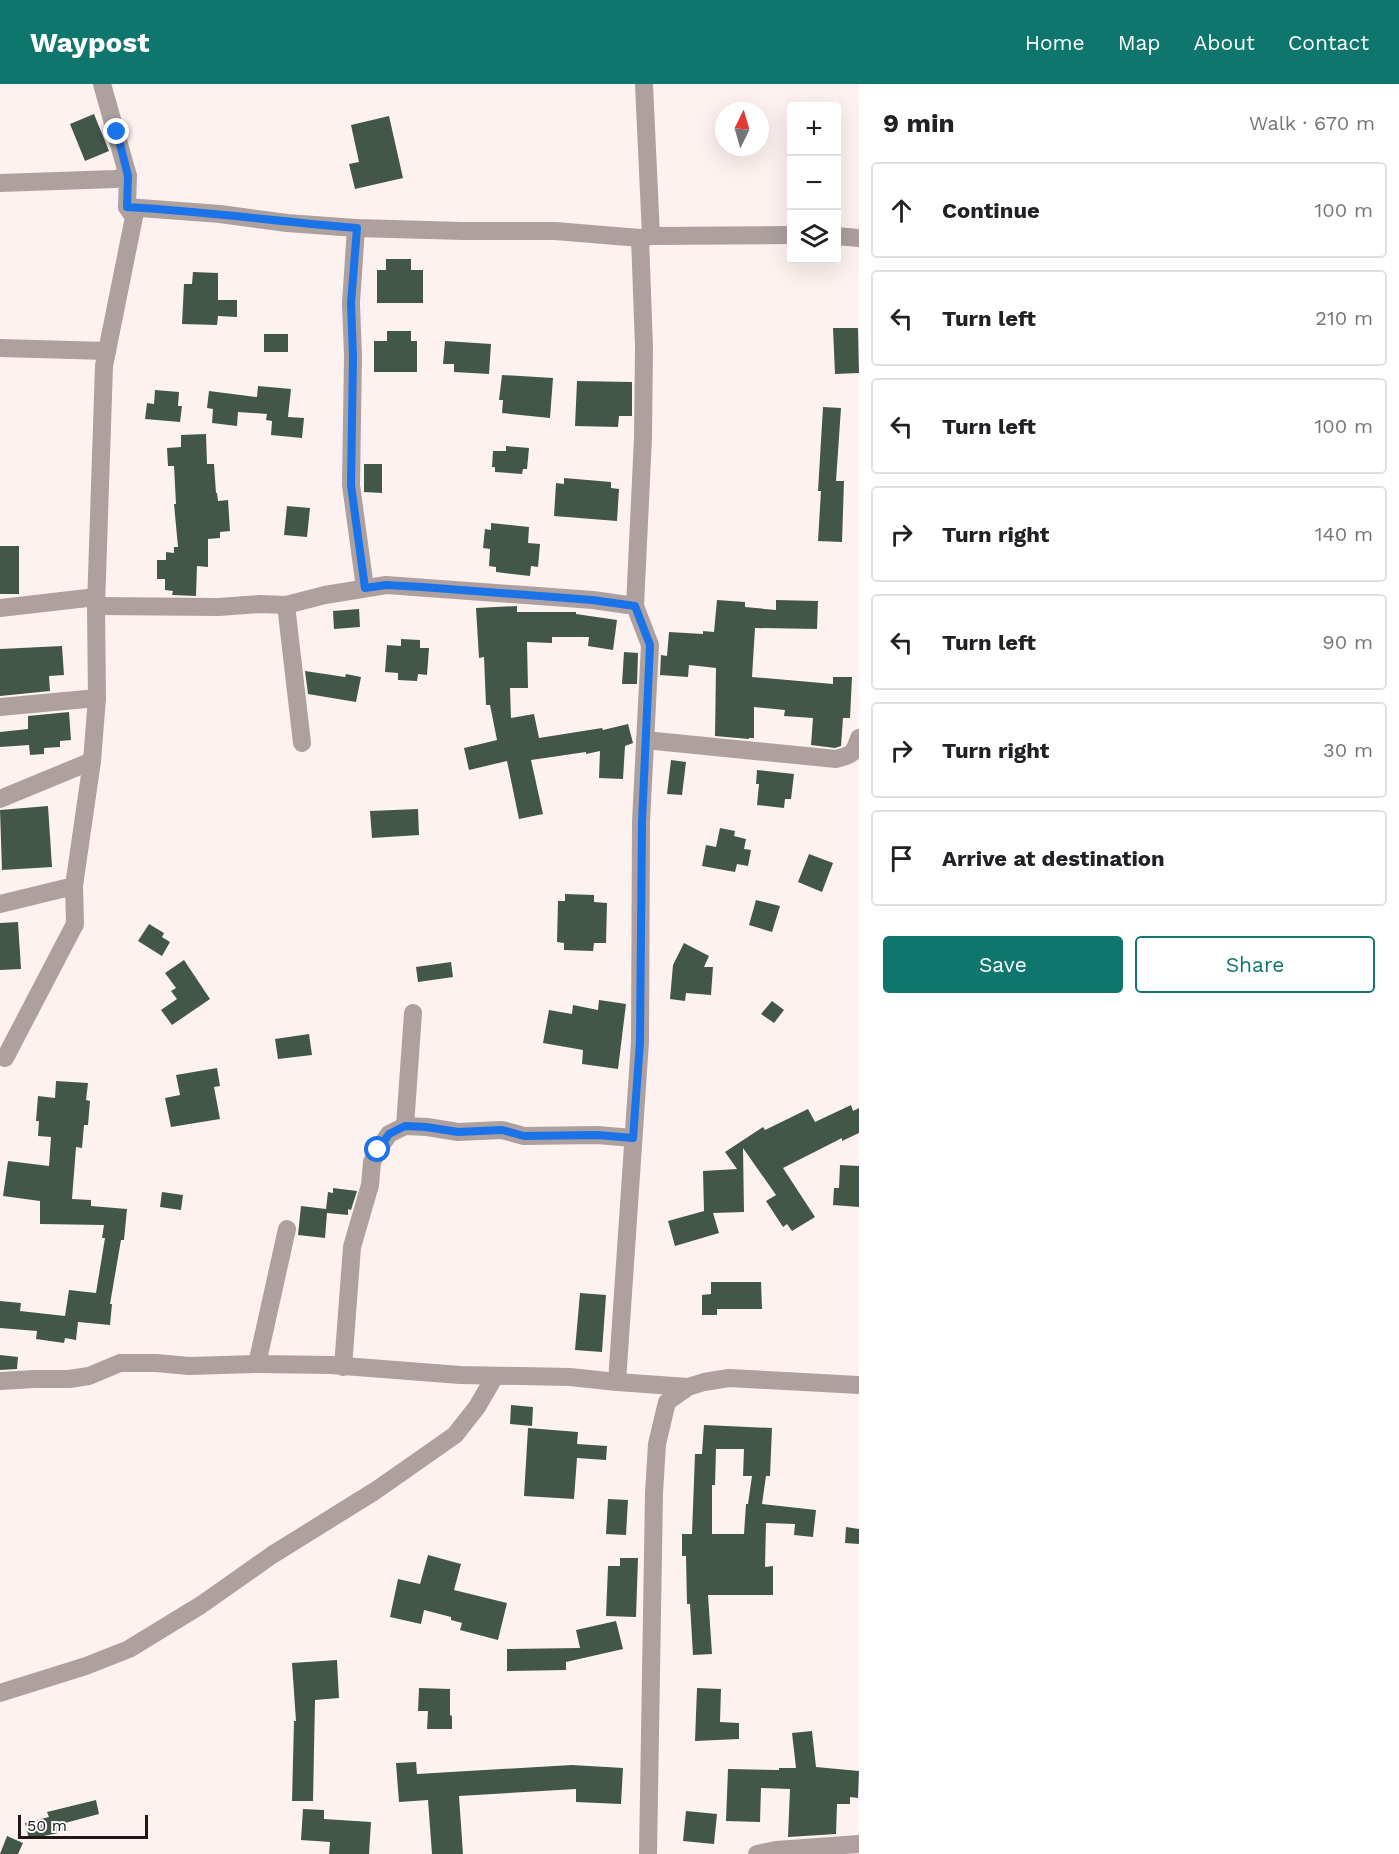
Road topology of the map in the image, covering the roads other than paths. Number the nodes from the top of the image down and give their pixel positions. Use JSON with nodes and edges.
{"nodes":[{"id":1,"x":102,"y":84,"type":"edge"},
{"id":2,"x":644,"y":84,"type":"edge"},
{"id":3,"x":128,"y":176,"type":"junction"},
{"id":4,"x":0,"y":183,"type":"edge"},
{"id":5,"x":127,"y":207,"type":"junction"},
{"id":6,"x":357,"y":228,"type":"junction"},
{"id":7,"x":787,"y":235,"type":"edge"},
{"id":8,"x":841,"y":236,"type":"edge"},
{"id":9,"x":645,"y":237,"type":"junction"},
{"id":10,"x":859,"y":238,"type":"edge"},
{"id":11,"x":0,"y":348,"type":"edge"},
{"id":12,"x":107,"y":351,"type":"junction"},
{"id":13,"x":365,"y":588,"type":"junction"},
{"id":14,"x":96,"y":601,"type":"junction"},
{"id":15,"x":286,"y":605,"type":"junction"},
{"id":16,"x":635,"y":606,"type":"junction"},
{"id":17,"x":0,"y":608,"type":"edge"},
{"id":18,"x":97,"y":698,"type":"junction"},
{"id":19,"x":0,"y":707,"type":"edge"},
{"id":20,"x":859,"y":738,"type":"edge"},
{"id":21,"x":645,"y":740,"type":"junction"},
{"id":22,"x":302,"y":743,"type":"dead end"},
{"id":23,"x":92,"y":761,"type":"junction"},
{"id":24,"x":0,"y":800,"type":"edge"},
{"id":25,"x":74,"y":886,"type":"junction"},
{"id":26,"x":0,"y":904,"type":"edge"},
{"id":27,"x":413,"y":1013,"type":"dead end"},
{"id":28,"x":5,"y":1058,"type":"dead end"},
{"id":29,"x":405,"y":1126,"type":"junction"},
{"id":30,"x":633,"y":1138,"type":"junction"},
{"id":31,"x":287,"y":1229,"type":"dead end"},
{"id":32,"x":257,"y":1364,"type":"junction"},
{"id":33,"x":344,"y":1367,"type":"junction"},
{"id":34,"x":495,"y":1376,"type":"junction"},
{"id":35,"x":0,"y":1381,"type":"edge"},
{"id":36,"x":617,"y":1382,"type":"junction"},
{"id":37,"x":859,"y":1385,"type":"edge"},
{"id":38,"x":688,"y":1387,"type":"junction"},
{"id":39,"x":0,"y":1693,"type":"edge"},
{"id":40,"x":859,"y":1844,"type":"edge"},
{"id":41,"x":648,"y":1854,"type":"edge"},
{"id":42,"x":757,"y":1854,"type":"edge"}],
"edges":[{"from":1,"to":3,"type":"street"},
{"from":2,"to":9,"type":"street"},
{"from":3,"to":4,"type":"street"},
{"from":3,"to":5,"type":"street"},
{"from":5,"to":6,"type":"street"},
{"from":5,"to":12,"type":"street"},
{"from":6,"to":9,"type":"street"},
{"from":6,"to":13,"type":"street"},
{"from":7,"to":9,"type":"street"},
{"from":8,"to":10,"type":"street"},
{"from":9,"to":16,"type":"street"},
{"from":11,"to":12,"type":"street"},
{"from":12,"to":14,"type":"street"},
{"from":13,"to":15,"type":"street"},
{"from":13,"to":16,"type":"street"},
{"from":14,"to":15,"type":"street"},
{"from":14,"to":17,"type":"street"},
{"from":14,"to":18,"type":"street"},
{"from":15,"to":22,"type":"street"},
{"from":16,"to":21,"type":"street"},
{"from":18,"to":19,"type":"street"},
{"from":18,"to":23,"type":"street"},
{"from":20,"to":21,"type":"street"},
{"from":21,"to":30,"type":"street"},
{"from":23,"to":24,"type":"street"},
{"from":23,"to":25,"type":"street"},
{"from":25,"to":26,"type":"street"},
{"from":25,"to":28,"type":"street"},
{"from":27,"to":29,"type":"street"},
{"from":29,"to":30,"type":"street"},
{"from":29,"to":33,"type":"street"},
{"from":30,"to":36,"type":"street"},
{"from":31,"to":32,"type":"street"},
{"from":32,"to":33,"type":"street"},
{"from":32,"to":35,"type":"street"},
{"from":33,"to":34,"type":"street"},
{"from":34,"to":36,"type":"street"},
{"from":34,"to":39,"type":"street"},
{"from":36,"to":38,"type":"street"},
{"from":37,"to":38,"type":"street"},
{"from":38,"to":41,"type":"street"},
{"from":40,"to":42,"type":"street"}]}
